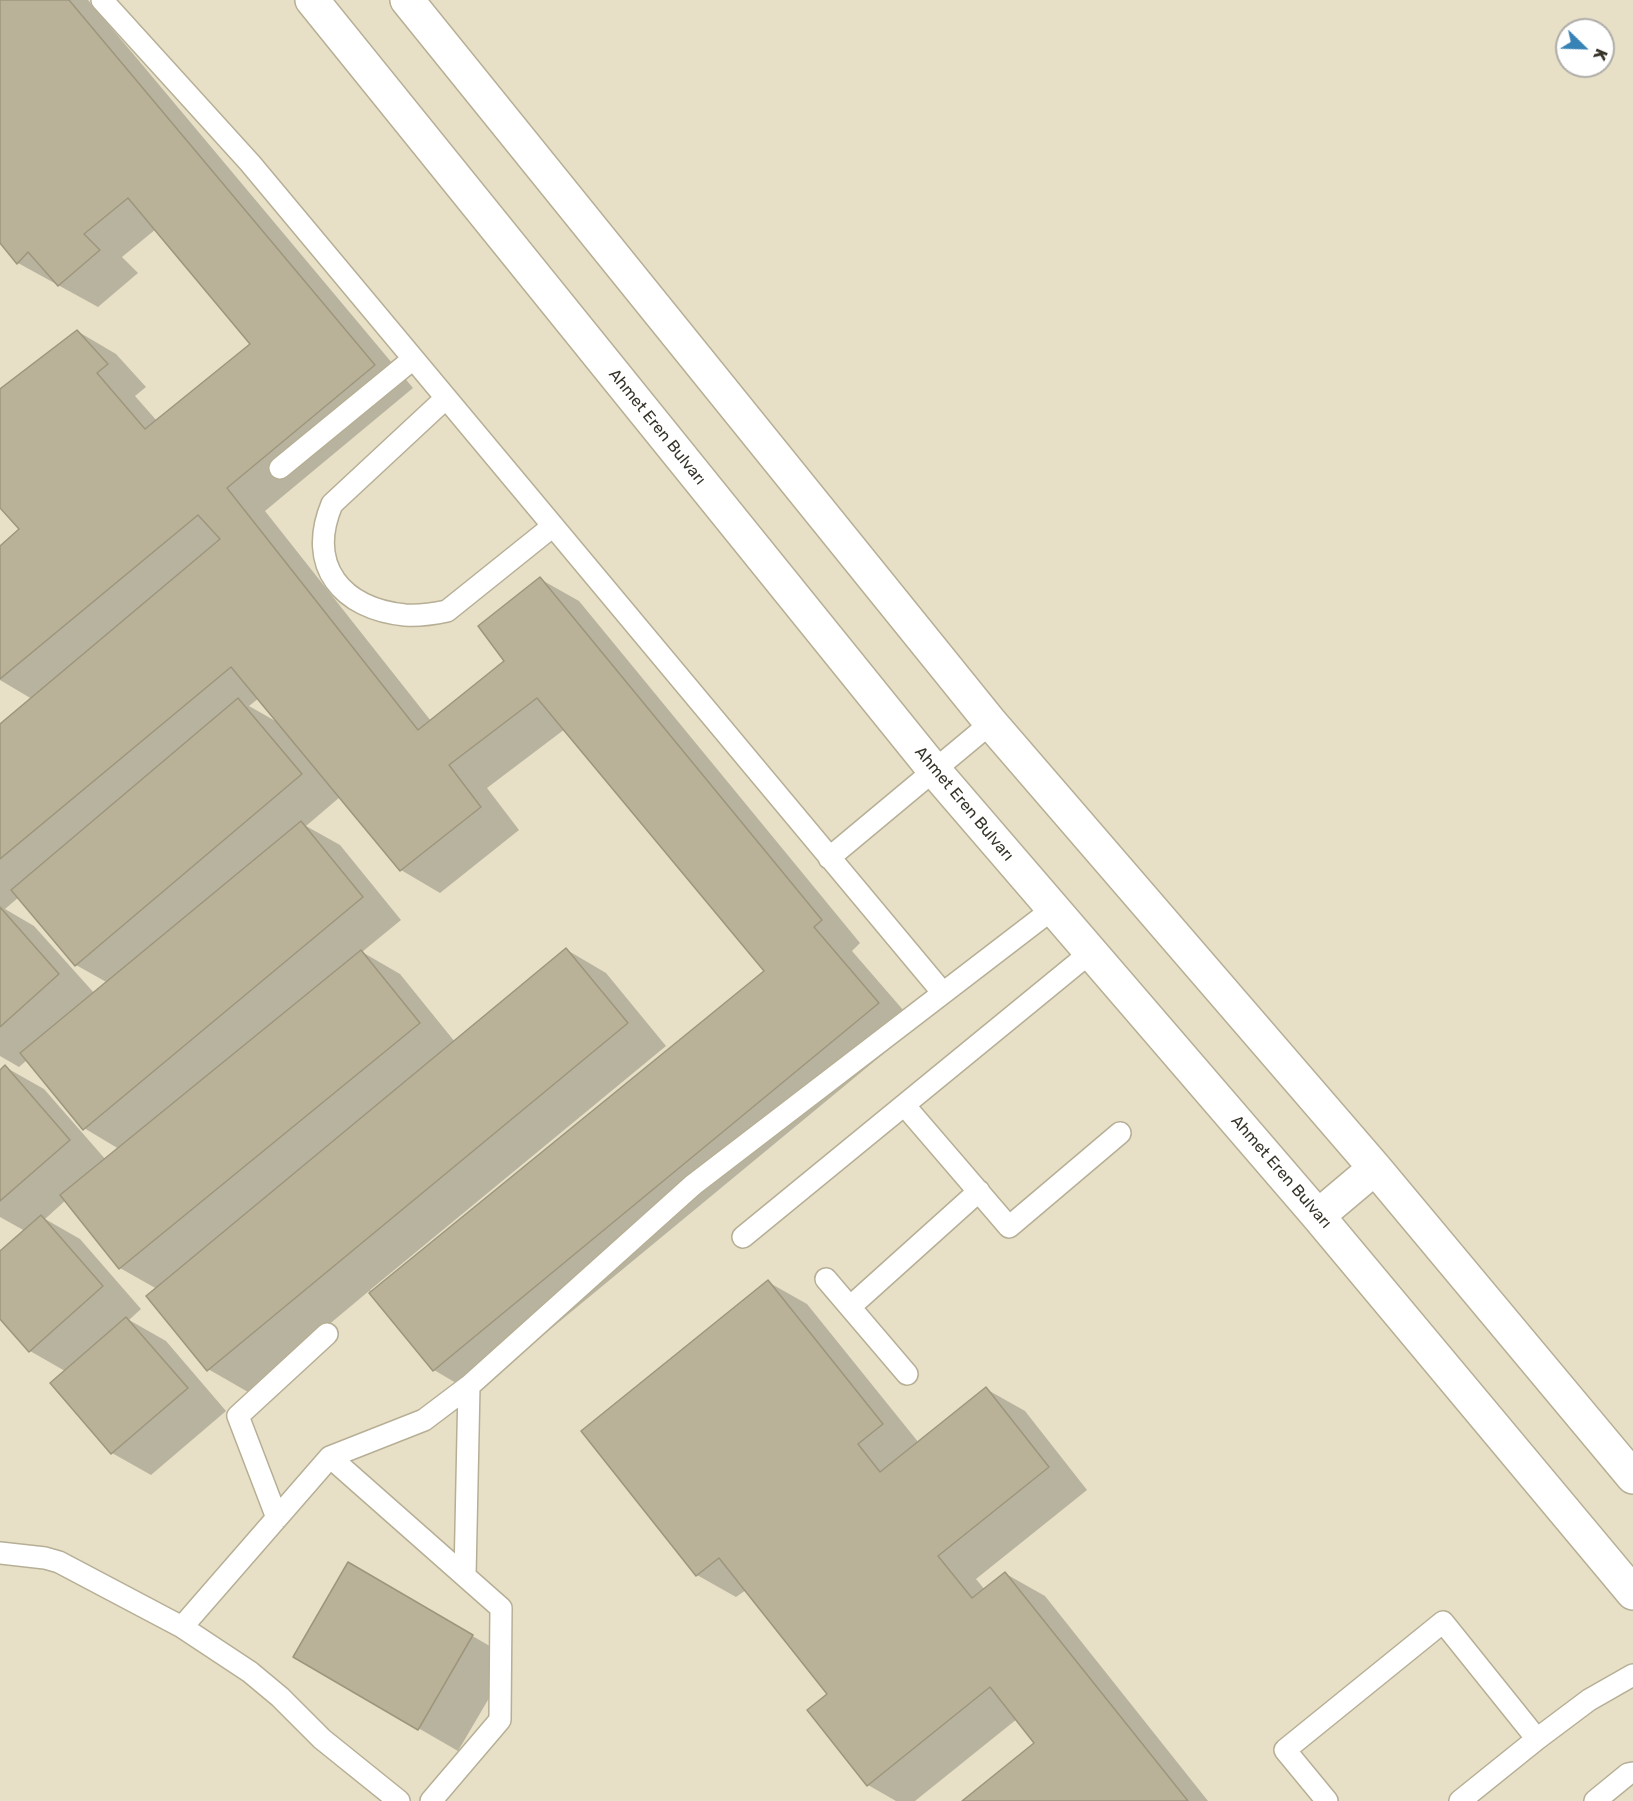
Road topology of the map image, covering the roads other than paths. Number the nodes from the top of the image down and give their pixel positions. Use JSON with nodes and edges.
{"nodes":[{"id":1,"x":102,"y":0,"type":"edge"},
{"id":2,"x":312,"y":0,"type":"edge"},
{"id":3,"x":407,"y":0,"type":"edge"},
{"id":4,"x":413,"y":359,"type":"junction"},
{"id":5,"x":446,"y":398,"type":"junction"},
{"id":6,"x":280,"y":468,"type":"dead end"},
{"id":7,"x":553,"y":526,"type":"junction"},
{"id":8,"x":991,"y":723,"type":"junction"},
{"id":9,"x":934,"y":770,"type":"junction"},
{"id":10,"x":829,"y":858,"type":"junction"},
{"id":11,"x":1053,"y":908,"type":"junction"},
{"id":12,"x":1091,"y":952,"type":"junction"},
{"id":13,"x":943,"y":993,"type":"junction"},
{"id":14,"x":905,"y":1106,"type":"junction"},
{"id":15,"x":1120,"y":1133,"type":"dead end"},
{"id":16,"x":1375,"y":1168,"type":"junction"},
{"id":17,"x":979,"y":1191,"type":"junction"},
{"id":18,"x":1318,"y":1216,"type":"junction"},
{"id":19,"x":743,"y":1238,"type":"dead end"},
{"id":20,"x":826,"y":1279,"type":"dead end"},
{"id":21,"x":850,"y":1307,"type":"junction"},
{"id":22,"x":327,"y":1334,"type":"dead end"},
{"id":23,"x":907,"y":1374,"type":"dead end"},
{"id":24,"x":469,"y":1386,"type":"junction"},
{"id":25,"x":330,"y":1457,"type":"junction"},
{"id":26,"x":1633,"y":1477,"type":"edge"},
{"id":27,"x":277,"y":1518,"type":"junction"},
{"id":28,"x":0,"y":1553,"type":"edge"},
{"id":29,"x":465,"y":1576,"type":"junction"},
{"id":30,"x":1633,"y":1593,"type":"edge"},
{"id":31,"x":182,"y":1627,"type":"junction"},
{"id":32,"x":1633,"y":1675,"type":"edge"},
{"id":33,"x":1537,"y":1739,"type":"junction"},
{"id":34,"x":1633,"y":1773,"type":"edge"},
{"id":35,"x":399,"y":1801,"type":"edge"},
{"id":36,"x":430,"y":1801,"type":"edge"},
{"id":37,"x":1327,"y":1801,"type":"edge"},
{"id":38,"x":1460,"y":1801,"type":"edge"},
{"id":39,"x":1595,"y":1801,"type":"edge"}],
"edges":[{"from":1,"to":4,"type":"lane"},
{"from":2,"to":9,"type":"main road","name":"Ahmet Eren Bulvarı"},
{"from":3,"to":8,"type":"main road"},
{"from":4,"to":5,"type":"lane"},
{"from":4,"to":6,"type":"lane"},
{"from":5,"to":7,"type":"lane"},
{"from":5,"to":7,"type":"lane"},
{"from":7,"to":10,"type":"lane"},
{"from":8,"to":9,"type":"lane"},
{"from":8,"to":16,"type":"main road"},
{"from":9,"to":10,"type":"lane"},
{"from":9,"to":11,"type":"main road","name":"Ahmet Eren Bulvarı"},
{"from":10,"to":13,"type":"lane"},
{"from":11,"to":12,"type":"main road","name":"Ahmet Eren Bulvarı"},
{"from":11,"to":13,"type":"lane"},
{"from":12,"to":14,"type":"lane"},
{"from":12,"to":18,"type":"main road","name":"Ahmet Eren Bulvarı"},
{"from":13,"to":24,"type":"lane"},
{"from":14,"to":17,"type":"lane"},
{"from":14,"to":19,"type":"lane"},
{"from":15,"to":17,"type":"lane"},
{"from":16,"to":18,"type":"main road"},
{"from":16,"to":26,"type":"main road"},
{"from":17,"to":21,"type":"lane"},
{"from":18,"to":30,"type":"main road","name":"Ahmet Eren Bulvarı"},
{"from":20,"to":21,"type":"lane"},
{"from":21,"to":23,"type":"lane"},
{"from":22,"to":27,"type":"lane"},
{"from":24,"to":25,"type":"lane"},
{"from":24,"to":29,"type":"lane"},
{"from":25,"to":27,"type":"lane"},
{"from":25,"to":29,"type":"lane"},
{"from":27,"to":31,"type":"lane"},
{"from":28,"to":31,"type":"lane"},
{"from":29,"to":36,"type":"lane"},
{"from":31,"to":35,"type":"lane"},
{"from":32,"to":33,"type":"lane"},
{"from":33,"to":37,"type":"lane"},
{"from":33,"to":38,"type":"lane"},
{"from":34,"to":39,"type":"lane"}]}
